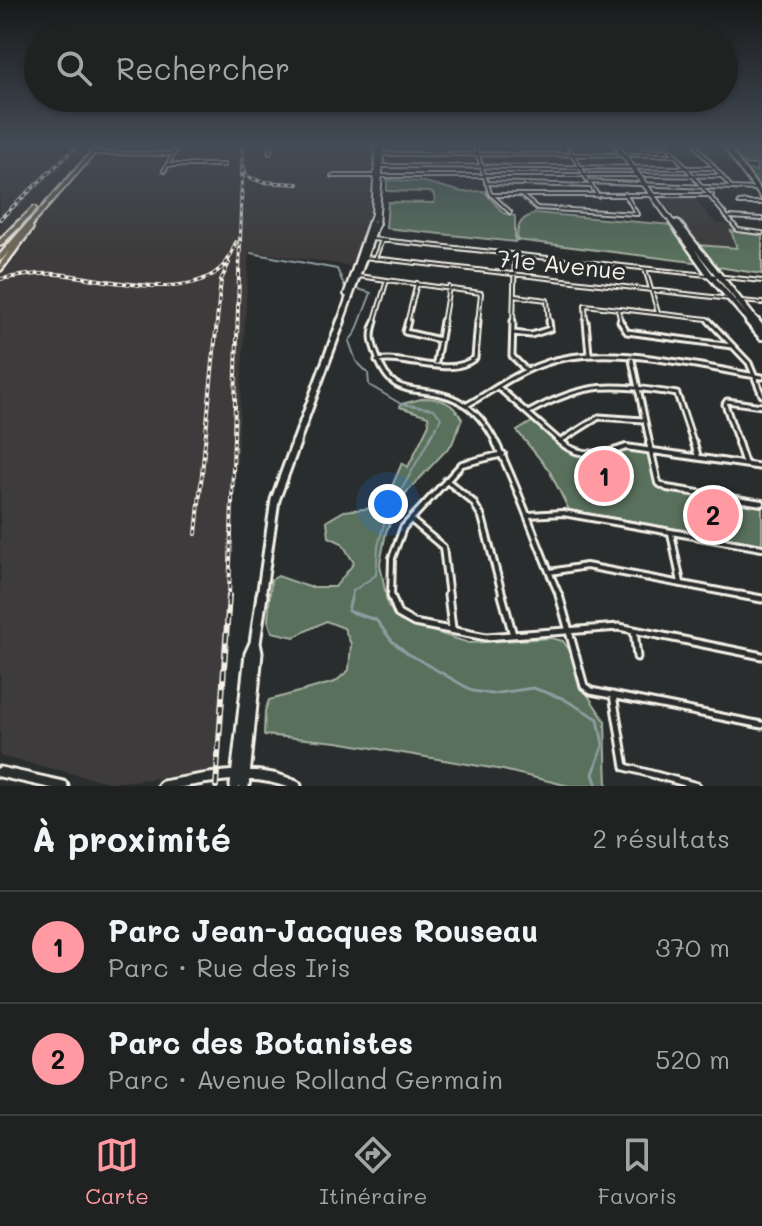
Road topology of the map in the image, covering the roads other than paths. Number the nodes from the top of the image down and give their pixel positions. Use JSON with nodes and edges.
{"nodes":[{"id":1,"x":63,"y":183,"type":"edge"},
{"id":2,"x":379,"y":183,"type":"edge"},
{"id":3,"x":486,"y":183,"type":"joint"},
{"id":4,"x":701,"y":183,"type":"edge"},
{"id":5,"x":727,"y":183,"type":"edge"},
{"id":6,"x":751,"y":183,"type":"edge"},
{"id":7,"x":590,"y":184,"type":"junction"},
{"id":8,"x":646,"y":184,"type":"junction"},
{"id":9,"x":703,"y":185,"type":"junction"},
{"id":10,"x":730,"y":186,"type":"junction"},
{"id":11,"x":756,"y":189,"type":"junction"},
{"id":12,"x":625,"y":193,"type":"junction"},
{"id":13,"x":653,"y":193,"type":"junction"},
{"id":14,"x":491,"y":195,"type":"junction"},
{"id":15,"x":521,"y":195,"type":"junction"},
{"id":16,"x":712,"y":195,"type":"junction"},
{"id":17,"x":598,"y":196,"type":"junction"},
{"id":18,"x":762,"y":196,"type":"edge"},
{"id":19,"x":747,"y":202,"type":"dead end"},
{"id":20,"x":762,"y":203,"type":"edge"},
{"id":21,"x":36,"y":211,"type":"junction"},
{"id":22,"x":510,"y":212,"type":"dead end"},
{"id":23,"x":730,"y":217,"type":"junction"},
{"id":24,"x":762,"y":219,"type":"edge"},
{"id":25,"x":762,"y":233,"type":"edge"},
{"id":26,"x":369,"y":238,"type":"junction"},
{"id":27,"x":382,"y":240,"type":"junction"},
{"id":28,"x":0,"y":243,"type":"edge"},
{"id":29,"x":515,"y":254,"type":"junction"},
{"id":30,"x":0,"y":255,"type":"edge"},
{"id":31,"x":362,"y":257,"type":"junction"},
{"id":32,"x":375,"y":259,"type":"junction"},
{"id":33,"x":0,"y":268,"type":"edge"},
{"id":34,"x":645,"y":269,"type":"junction"},
{"id":35,"x":515,"y":275,"type":"junction"},
{"id":36,"x":355,"y":276,"type":"junction"},
{"id":37,"x":713,"y":276,"type":"junction"},
{"id":38,"x":387,"y":280,"type":"junction"},
{"id":39,"x":762,"y":281,"type":"edge"},
{"id":40,"x":417,"y":283,"type":"junction"},
{"id":41,"x":449,"y":287,"type":"junction"},
{"id":42,"x":652,"y":290,"type":"junction"},
{"id":43,"x":515,"y":296,"type":"junction"},
{"id":44,"x":732,"y":300,"type":"junction"},
{"id":45,"x":762,"y":303,"type":"edge"},
{"id":46,"x":618,"y":309,"type":"junction"},
{"id":47,"x":658,"y":313,"type":"junction"},
{"id":48,"x":762,"y":329,"type":"edge"},
{"id":49,"x":513,"y":333,"type":"junction"},
{"id":50,"x":762,"y":336,"type":"edge"},
{"id":51,"x":440,"y":340,"type":"junction"},
{"id":52,"x":733,"y":346,"type":"junction"},
{"id":53,"x":589,"y":355,"type":"junction"},
{"id":54,"x":632,"y":360,"type":"junction"},
{"id":55,"x":377,"y":361,"type":"junction"},
{"id":56,"x":436,"y":364,"type":"junction"},
{"id":57,"x":526,"y":370,"type":"junction"},
{"id":58,"x":754,"y":376,"type":"junction"},
{"id":59,"x":762,"y":377,"type":"edge"},
{"id":60,"x":499,"y":388,"type":"junction"},
{"id":61,"x":638,"y":388,"type":"junction"},
{"id":62,"x":762,"y":395,"type":"edge"},
{"id":63,"x":467,"y":405,"type":"junction"},
{"id":64,"x":762,"y":406,"type":"edge"},
{"id":65,"x":528,"y":413,"type":"junction"},
{"id":66,"x":645,"y":420,"type":"junction"},
{"id":67,"x":559,"y":442,"type":"junction"},
{"id":68,"x":651,"y":450,"type":"junction"},
{"id":69,"x":503,"y":454,"type":"junction"},
{"id":70,"x":698,"y":457,"type":"junction"},
{"id":71,"x":745,"y":464,"type":"junction"},
{"id":72,"x":762,"y":467,"type":"edge"},
{"id":73,"x":446,"y":480,"type":"junction"},
{"id":74,"x":762,"y":503,"type":"edge"},
{"id":75,"x":527,"y":515,"type":"junction"},
{"id":76,"x":411,"y":520,"type":"junction"},
{"id":77,"x":671,"y":533,"type":"junction"},
{"id":78,"x":762,"y":548,"type":"edge"},
{"id":79,"x":550,"y":572,"type":"junction"},
{"id":80,"x":681,"y":583,"type":"junction"},
{"id":81,"x":762,"y":599,"type":"edge"},
{"id":82,"x":570,"y":629,"type":"junction"},
{"id":83,"x":452,"y":630,"type":"junction"},
{"id":84,"x":634,"y":630,"type":"junction"},
{"id":85,"x":513,"y":635,"type":"junction"},
{"id":86,"x":762,"y":656,"type":"edge"},
{"id":87,"x":637,"y":657,"type":"dead end"},
{"id":88,"x":613,"y":695,"type":"junction"},
{"id":89,"x":762,"y":725,"type":"edge"},
{"id":90,"x":0,"y":772,"type":"edge"},
{"id":91,"x":240,"y":781,"type":"edge"},
{"id":92,"x":56,"y":786,"type":"edge"},
{"id":93,"x":163,"y":786,"type":"edge"},
{"id":94,"x":296,"y":786,"type":"edge"},
{"id":95,"x":697,"y":786,"type":"edge"}],
"edges":[{"from":1,"to":21,"type":"main road"},
{"from":2,"to":26,"type":"street"},
{"from":3,"to":7,"type":"street"},
{"from":3,"to":14,"type":"street"},
{"from":4,"to":9,"type":"street"},
{"from":5,"to":10,"type":"street"},
{"from":6,"to":11,"type":"street"},
{"from":7,"to":8,"type":"street"},
{"from":7,"to":17,"type":"street"},
{"from":8,"to":9,"type":"street"},
{"from":8,"to":13,"type":"street"},
{"from":9,"to":10,"type":"street"},
{"from":9,"to":16,"type":"street"},
{"from":10,"to":11,"type":"street"},
{"from":11,"to":18,"type":"street"},
{"from":12,"to":13,"type":"street"},
{"from":12,"to":15,"type":"street"},
{"from":12,"to":17,"type":"street"},
{"from":13,"to":16,"type":"street"},
{"from":13,"to":37,"type":"street"},
{"from":14,"to":15,"type":"street"},
{"from":14,"to":22,"type":"street"},
{"from":15,"to":17,"type":"street"},
{"from":16,"to":23,"type":"street"},
{"from":19,"to":20,"type":"street"},
{"from":21,"to":28,"type":"main road"},
{"from":21,"to":30,"type":"main road"},
{"from":21,"to":33,"type":"main road"},
{"from":23,"to":24,"type":"street"},
{"from":23,"to":25,"type":"street"},
{"from":26,"to":27,"type":"street"},
{"from":26,"to":31,"type":"street"},
{"from":27,"to":29,"type":"street"},
{"from":27,"to":32,"type":"street"},
{"from":29,"to":34,"type":"street"},
{"from":29,"to":35,"type":"street"},
{"from":31,"to":32,"type":"street","name":"71e Avenue"},
{"from":31,"to":36,"type":"street"},
{"from":32,"to":35,"type":"street","name":"71e Avenue"},
{"from":34,"to":37,"type":"street"},
{"from":34,"to":42,"type":"street"},
{"from":35,"to":42,"type":"street","name":"71e Avenue"},
{"from":35,"to":43,"type":"street"},
{"from":36,"to":38,"type":"street"},
{"from":36,"to":91,"type":"street"},
{"from":37,"to":39,"type":"street"},
{"from":37,"to":44,"type":"street"},
{"from":38,"to":40,"type":"street"},
{"from":38,"to":55,"type":"street"},
{"from":40,"to":41,"type":"street"},
{"from":40,"to":51,"type":"street"},
{"from":41,"to":51,"type":"street"},
{"from":41,"to":56,"type":"street"},
{"from":42,"to":44,"type":"street","name":"71e Avenue"},
{"from":42,"to":47,"type":"street"},
{"from":43,"to":49,"type":"street"},
{"from":43,"to":49,"type":"street"},
{"from":44,"to":45,"type":"street","name":"71e Avenue"},
{"from":44,"to":48,"type":"street"},
{"from":44,"to":50,"type":"street"},
{"from":46,"to":47,"type":"street"},
{"from":46,"to":52,"type":"street"},
{"from":46,"to":53,"type":"street"},
{"from":47,"to":52,"type":"street"},
{"from":49,"to":57,"type":"street"},
{"from":51,"to":56,"type":"street"},
{"from":52,"to":58,"type":"street"},
{"from":53,"to":54,"type":"street"},
{"from":53,"to":57,"type":"street"},
{"from":54,"to":58,"type":"street"},
{"from":54,"to":61,"type":"street"},
{"from":55,"to":56,"type":"street"},
{"from":55,"to":63,"type":"street"},
{"from":57,"to":60,"type":"street"},
{"from":58,"to":59,"type":"street"},
{"from":58,"to":62,"type":"street"},
{"from":60,"to":63,"type":"street"},
{"from":60,"to":65,"type":"street"},
{"from":61,"to":65,"type":"street"},
{"from":61,"to":66,"type":"street"},
{"from":61,"to":70,"type":"street"},
{"from":63,"to":69,"type":"street"},
{"from":64,"to":71,"type":"street"},
{"from":65,"to":67,"type":"street"},
{"from":66,"to":67,"type":"street"},
{"from":66,"to":68,"type":"street"},
{"from":67,"to":68,"type":"street"},
{"from":68,"to":70,"type":"street"},
{"from":68,"to":74,"type":"street"},
{"from":69,"to":73,"type":"street"},
{"from":69,"to":75,"type":"street"},
{"from":70,"to":71,"type":"street"},
{"from":71,"to":72,"type":"street"},
{"from":73,"to":76,"type":"street"},
{"from":73,"to":85,"type":"street"},
{"from":75,"to":77,"type":"street"},
{"from":75,"to":79,"type":"street"},
{"from":76,"to":83,"type":"street"},
{"from":76,"to":83,"type":"street"},
{"from":77,"to":78,"type":"street"},
{"from":77,"to":80,"type":"street"},
{"from":79,"to":80,"type":"street"},
{"from":79,"to":82,"type":"street"},
{"from":80,"to":81,"type":"street"},
{"from":82,"to":84,"type":"street"},
{"from":82,"to":85,"type":"street"},
{"from":82,"to":88,"type":"street"},
{"from":83,"to":85,"type":"street"},
{"from":84,"to":86,"type":"street"},
{"from":84,"to":87,"type":"street"},
{"from":88,"to":89,"type":"street"},
{"from":88,"to":95,"type":"street"},
{"from":90,"to":92,"type":"street"},
{"from":91,"to":93,"type":"street"},
{"from":91,"to":94,"type":"street"}]}
